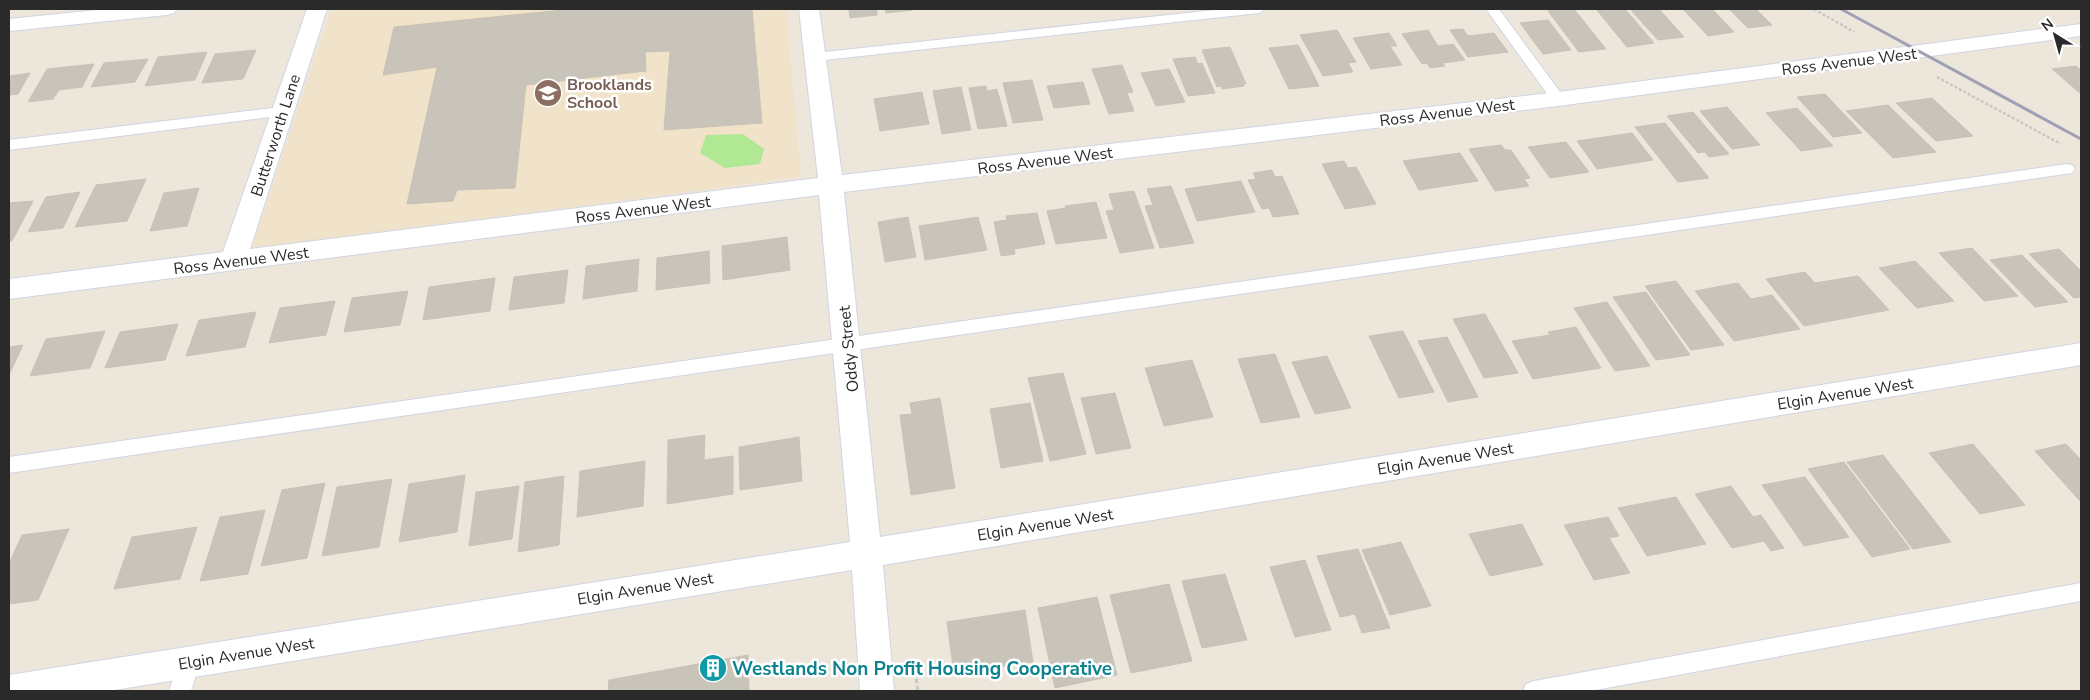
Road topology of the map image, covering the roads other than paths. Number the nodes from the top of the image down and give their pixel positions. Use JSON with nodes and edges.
{"nodes":[{"id":1,"x":167,"y":9,"type":"edge"},
{"id":2,"x":317,"y":9,"type":"edge"},
{"id":3,"x":809,"y":9,"type":"edge"},
{"id":4,"x":1258,"y":9,"type":"edge"},
{"id":5,"x":1492,"y":9,"type":"edge"},
{"id":6,"x":109,"y":12,"type":"edge"},
{"id":7,"x":9,"y":25,"type":"edge"},
{"id":8,"x":2081,"y":30,"type":"edge"},
{"id":9,"x":815,"y":57,"type":"junction"},
{"id":10,"x":1558,"y":99,"type":"junction"},
{"id":11,"x":281,"y":112,"type":"junction"},
{"id":12,"x":9,"y":145,"type":"edge"},
{"id":13,"x":2067,"y":169,"type":"dead end"},
{"id":14,"x":831,"y":185,"type":"junction"},
{"id":15,"x":233,"y":261,"type":"junction"},
{"id":16,"x":9,"y":289,"type":"edge"},
{"id":17,"x":848,"y":344,"type":"junction"},
{"id":18,"x":2081,"y":354,"type":"edge"},
{"id":19,"x":9,"y":465,"type":"edge"},
{"id":20,"x":867,"y":553,"type":"junction"},
{"id":21,"x":2081,"y":592,"type":"edge"},
{"id":22,"x":189,"y":662,"type":"junction"},
{"id":23,"x":9,"y":691,"type":"edge"},
{"id":24,"x":180,"y":691,"type":"edge"},
{"id":25,"x":877,"y":691,"type":"edge"},
{"id":26,"x":1534,"y":691,"type":"edge"}],
"edges":[{"from":1,"to":6,"type":"street"},
{"from":2,"to":11,"type":"street","name":"Butterworth Lane"},
{"from":3,"to":9,"type":"street","name":"Oddy Street"},
{"from":4,"to":9,"type":"lane"},
{"from":5,"to":10,"type":"lane"},
{"from":6,"to":7,"type":"street"},
{"from":8,"to":10,"type":"street","name":"Ross Avenue West"},
{"from":9,"to":14,"type":"street","name":"Oddy Street"},
{"from":10,"to":14,"type":"street","name":"Ross Avenue West"},
{"from":11,"to":12,"type":"lane"},
{"from":11,"to":15,"type":"street","name":"Butterworth Lane"},
{"from":13,"to":17,"type":"lane"},
{"from":14,"to":15,"type":"street","name":"Ross Avenue West"},
{"from":14,"to":17,"type":"street","name":"Oddy Street"},
{"from":15,"to":16,"type":"street","name":"Ross Avenue West"},
{"from":17,"to":19,"type":"lane"},
{"from":17,"to":20,"type":"street","name":"Oddy Street"},
{"from":18,"to":20,"type":"street","name":"Elgin Avenue West"},
{"from":20,"to":22,"type":"street","name":"Elgin Avenue West"},
{"from":20,"to":25,"type":"street","name":"Oddy Street"},
{"from":21,"to":26,"type":"lane"},
{"from":22,"to":23,"type":"street","name":"Elgin Avenue West"},
{"from":22,"to":24,"type":"lane"}]}
